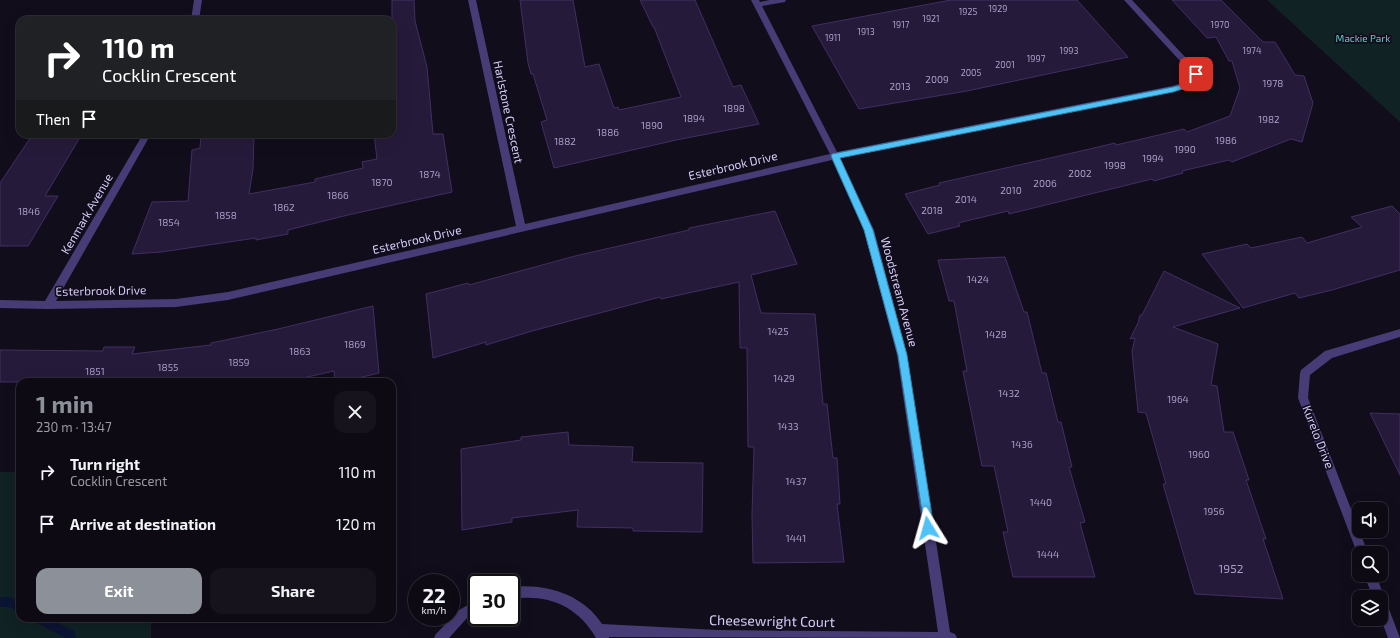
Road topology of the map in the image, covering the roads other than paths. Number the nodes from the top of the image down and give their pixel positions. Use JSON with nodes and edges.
{"nodes":[{"id":1,"x":198,"y":0,"type":"edge"},
{"id":2,"x":472,"y":0,"type":"edge"},
{"id":3,"x":782,"y":0,"type":"edge"},
{"id":4,"x":1128,"y":0,"type":"edge"},
{"id":5,"x":756,"y":2,"type":"edge"},
{"id":6,"x":196,"y":16,"type":"edge"},
{"id":7,"x":145,"y":138,"type":"edge"},
{"id":8,"x":835,"y":156,"type":"junction"},
{"id":9,"x":521,"y":229,"type":"junction"},
{"id":10,"x":0,"y":304,"type":"edge"},
{"id":11,"x":48,"y":305,"type":"junction"},
{"id":12,"x":1400,"y":333,"type":"edge"},
{"id":13,"x":1359,"y":546,"type":"edge"},
{"id":14,"x":520,"y":591,"type":"edge"},
{"id":15,"x":468,"y":612,"type":"edge"},
{"id":16,"x":1388,"y":622,"type":"edge"},
{"id":17,"x":601,"y":634,"type":"edge"},
{"id":18,"x":440,"y":638,"type":"edge"},
{"id":19,"x":945,"y":638,"type":"edge"},
{"id":20,"x":952,"y":638,"type":"edge"},
{"id":21,"x":1394,"y":638,"type":"edge"}],
"edges":[{"from":1,"to":6,"type":"street"},
{"from":2,"to":9,"type":"street","name":"Harlstone Crescent"},
{"from":3,"to":5,"type":"street"},
{"from":4,"to":8,"type":"street","name":"Esterbrook Drive"},
{"from":5,"to":8,"type":"street","name":"Woodstream Avenue"},
{"from":7,"to":11,"type":"street","name":"Kenmark Avenue"},
{"from":8,"to":9,"type":"street","name":"Esterbrook Drive"},
{"from":8,"to":19,"type":"street","name":"Woodstream Avenue"},
{"from":9,"to":11,"type":"street","name":"Esterbrook Drive"},
{"from":10,"to":11,"type":"street","name":"Esterbrook Drive"},
{"from":12,"to":13,"type":"street","name":"Kurelo Drive"},
{"from":14,"to":17,"type":"street","name":"Cheesewright Court"},
{"from":15,"to":18,"type":"street"},
{"from":16,"to":21,"type":"street"},
{"from":17,"to":19,"type":"street","name":"Cheesewright Court"},
{"from":19,"to":20,"type":"street","name":"Cheesewright Court"}]}
